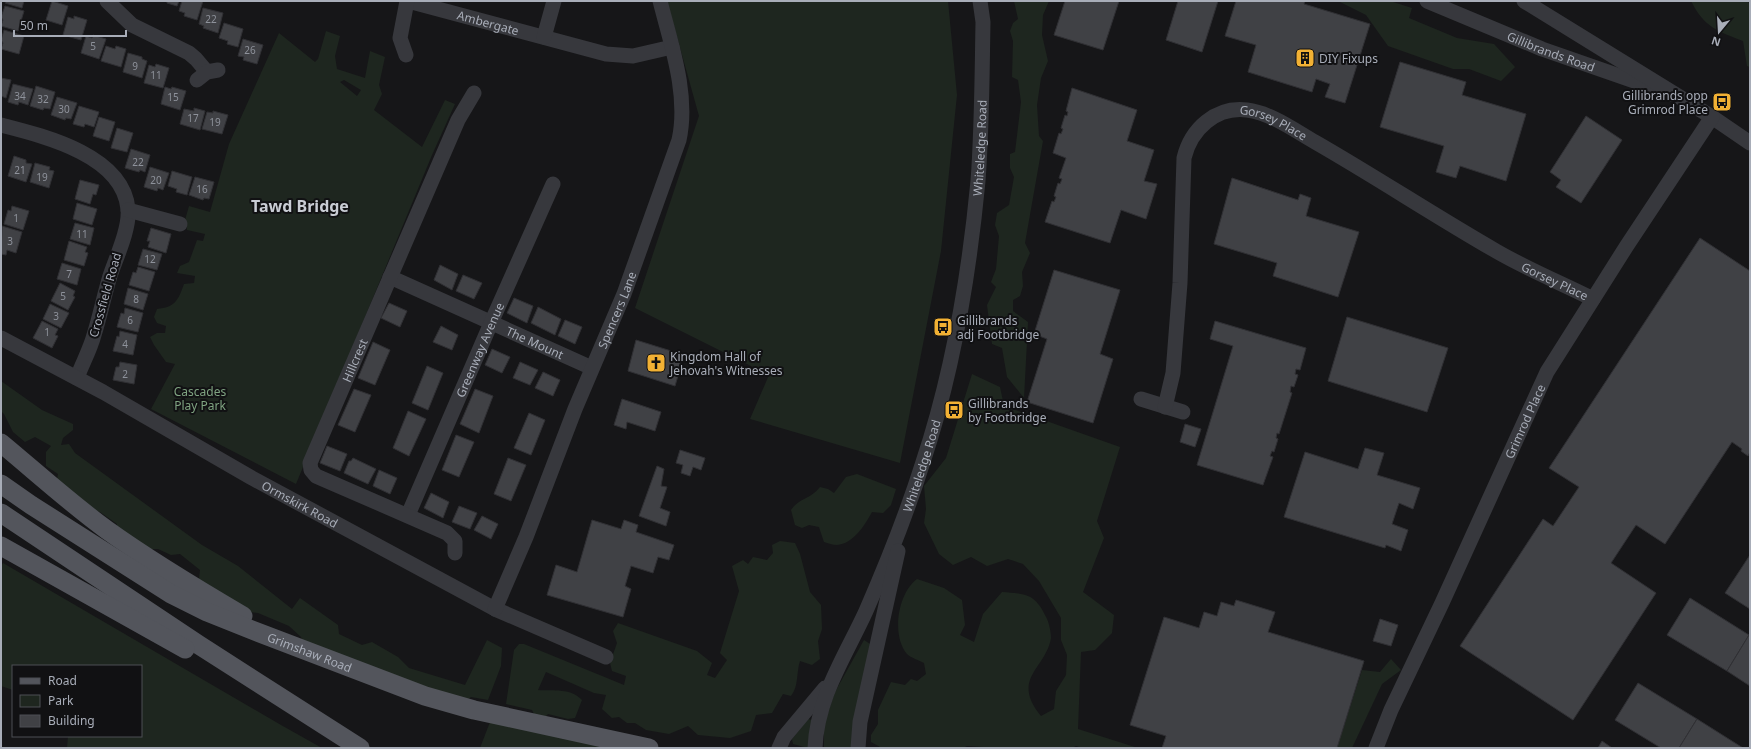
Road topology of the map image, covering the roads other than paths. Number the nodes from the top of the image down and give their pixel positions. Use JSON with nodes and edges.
{"nodes":[{"id":1,"x":107,"y":1,"type":"edge"},
{"id":2,"x":408,"y":1,"type":"edge"},
{"id":3,"x":554,"y":1,"type":"edge"},
{"id":4,"x":660,"y":1,"type":"edge"},
{"id":5,"x":980,"y":1,"type":"edge"},
{"id":6,"x":987,"y":1,"type":"edge"},
{"id":7,"x":1427,"y":1,"type":"edge"},
{"id":8,"x":1524,"y":1,"type":"edge"},
{"id":9,"x":983,"y":22,"type":"junction"},
{"id":10,"x":544,"y":37,"type":"junction"},
{"id":11,"x":672,"y":47,"type":"junction"},
{"id":12,"x":406,"y":55,"type":"dead end"},
{"id":13,"x":207,"y":74,"type":"dead end"},
{"id":14,"x":474,"y":93,"type":"dead end"},
{"id":15,"x":1677,"y":96,"type":"junction"},
{"id":16,"x":1712,"y":117,"type":"junction"},
{"id":17,"x":2,"y":130,"type":"edge"},
{"id":18,"x":1750,"y":143,"type":"edge"},
{"id":19,"x":553,"y":184,"type":"dead end"},
{"id":20,"x":128,"y":210,"type":"junction"},
{"id":21,"x":180,"y":224,"type":"dead end"},
{"id":22,"x":390,"y":277,"type":"junction"},
{"id":23,"x":1594,"y":299,"type":"junction"},
{"id":24,"x":491,"y":323,"type":"junction"},
{"id":25,"x":1,"y":338,"type":"edge"},
{"id":26,"x":592,"y":368,"type":"junction"},
{"id":27,"x":76,"y":378,"type":"junction"},
{"id":28,"x":1141,"y":399,"type":"dead end"},
{"id":29,"x":1165,"y":406,"type":"junction"},
{"id":30,"x":1183,"y":412,"type":"dead end"},
{"id":31,"x":1,"y":442,"type":"edge"},
{"id":32,"x":1,"y":484,"type":"edge"},
{"id":33,"x":908,"y":507,"type":"junction"},
{"id":34,"x":1,"y":513,"type":"edge"},
{"id":35,"x":408,"y":515,"type":"junction"},
{"id":36,"x":1,"y":546,"type":"edge"},
{"id":37,"x":455,"y":553,"type":"dead end"},
{"id":38,"x":495,"y":609,"type":"junction"},
{"id":39,"x":301,"y":649,"type":"junction"},
{"id":40,"x":606,"y":657,"type":"dead end"},
{"id":41,"x":831,"y":681,"type":"junction"},
{"id":42,"x":357,"y":746,"type":"edge"},
{"id":43,"x":649,"y":748,"type":"edge"},
{"id":44,"x":778,"y":748,"type":"edge"},
{"id":45,"x":815,"y":748,"type":"edge"},
{"id":46,"x":858,"y":748,"type":"edge"},
{"id":47,"x":1376,"y":748,"type":"edge"}],
"edges":[{"from":1,"to":13,"type":"street"},
{"from":2,"to":10,"type":"street","name":"Ambergate"},
{"from":2,"to":12,"type":"street","name":"Ambergate"},
{"from":3,"to":10,"type":"street"},
{"from":4,"to":11,"type":"street","name":"Spencers Lane"},
{"from":5,"to":9,"type":"street","name":"Whiteledge Road"},
{"from":6,"to":9,"type":"street","name":"Whiteledge Road"},
{"from":7,"to":15,"type":"street","name":"Gillibrands Road"},
{"from":8,"to":15,"type":"street","name":"Gillibrands Road"},
{"from":9,"to":33,"type":"street","name":"Whiteledge Road"},
{"from":10,"to":11,"type":"street","name":"Ambergate"},
{"from":11,"to":26,"type":"street","name":"Spencers Lane"},
{"from":14,"to":22,"type":"street","name":"Hillcrest"},
{"from":15,"to":16,"type":"street","name":"Gillibrands Road"},
{"from":16,"to":18,"type":"street","name":"Gillibrands Road"},
{"from":16,"to":23,"type":"street","name":"Grimrod Place"},
{"from":17,"to":20,"type":"street","name":"Crossfield Road"},
{"from":19,"to":24,"type":"street","name":"Greenway Avenue"},
{"from":20,"to":21,"type":"street"},
{"from":20,"to":27,"type":"street","name":"Crossfield Road"},
{"from":22,"to":24,"type":"street","name":"The Mount"},
{"from":22,"to":35,"type":"street","name":"Hillcrest"},
{"from":23,"to":29,"type":"street","name":"Gorsey Place"},
{"from":23,"to":47,"type":"street","name":"Grimrod Place"},
{"from":24,"to":26,"type":"street","name":"The Mount"},
{"from":24,"to":35,"type":"street","name":"Greenway Avenue"},
{"from":25,"to":27,"type":"street","name":"Ormskirk Road"},
{"from":26,"to":38,"type":"street","name":"Spencers Lane"},
{"from":27,"to":38,"type":"street","name":"Ormskirk Road"},
{"from":28,"to":29,"type":"street"},
{"from":29,"to":30,"type":"street"},
{"from":31,"to":39,"type":"main road"},
{"from":32,"to":39,"type":"main road","name":"Grimshaw Road"},
{"from":33,"to":41,"type":"street","name":"Whiteledge Road"},
{"from":33,"to":46,"type":"street"},
{"from":34,"to":42,"type":"main road"},
{"from":35,"to":37,"type":"street","name":"Hillcrest"},
{"from":36,"to":42,"type":"main road"},
{"from":38,"to":40,"type":"street","name":"Ormskirk Road"},
{"from":39,"to":43,"type":"main road","name":"Grimshaw Road"},
{"from":41,"to":44,"type":"street","name":"Whiteledge Road"},
{"from":41,"to":45,"type":"street","name":"Whiteledge Road"}]}
